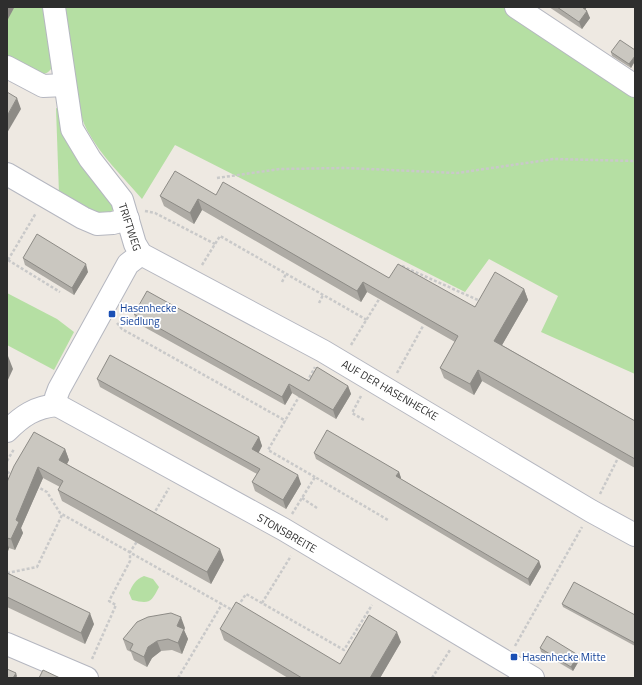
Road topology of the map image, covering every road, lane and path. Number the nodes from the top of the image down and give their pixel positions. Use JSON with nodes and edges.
{"nodes":[{"id":1,"x":54,"y":7,"type":"edge"},
{"id":2,"x":516,"y":7,"type":"edge"},
{"id":3,"x":7,"y":67,"type":"edge"},
{"id":4,"x":64,"y":85,"type":"junction"},
{"id":5,"x":635,"y":86,"type":"edge"},
{"id":6,"x":635,"y":161,"type":"edge"},
{"id":7,"x":7,"y":174,"type":"edge"},
{"id":8,"x":218,"y":178,"type":"dead end"},
{"id":9,"x":46,"y":197,"type":"junction"},
{"id":10,"x":135,"y":215,"type":"junction"},
{"id":11,"x":215,"y":244,"type":"junction"},
{"id":12,"x":249,"y":253,"type":"junction"},
{"id":13,"x":141,"y":254,"type":"junction"},
{"id":14,"x":247,"y":257,"type":"dead end"},
{"id":15,"x":7,"y":260,"type":"edge"},
{"id":16,"x":399,"y":265,"type":"edge"},
{"id":17,"x":286,"y":274,"type":"junction"},
{"id":18,"x":193,"y":281,"type":"junction"},
{"id":19,"x":282,"y":282,"type":"dead end"},
{"id":20,"x":60,"y":292,"type":"dead end"},
{"id":21,"x":383,"y":292,"type":"edge"},
{"id":22,"x":323,"y":295,"type":"junction"},
{"id":23,"x":480,"y":301,"type":"edge"},
{"id":24,"x":319,"y":302,"type":"dead end"},
{"id":25,"x":98,"y":315,"type":"junction"},
{"id":26,"x":367,"y":320,"type":"junction"},
{"id":27,"x":423,"y":326,"type":"edge"},
{"id":28,"x":332,"y":356,"type":"junction"},
{"id":29,"x":379,"y":384,"type":"junction"},
{"id":30,"x":305,"y":386,"type":"edge"},
{"id":31,"x":301,"y":393,"type":"edge"},
{"id":32,"x":57,"y":406,"type":"junction"},
{"id":33,"x":286,"y":420,"type":"junction"},
{"id":34,"x":364,"y":420,"type":"dead end"},
{"id":35,"x":12,"y":438,"type":"edge"},
{"id":36,"x":618,"y":458,"type":"edge"},
{"id":37,"x":7,"y":461,"type":"edge"},
{"id":38,"x":7,"y":472,"type":"edge"},
{"id":39,"x":315,"y":477,"type":"junction"},
{"id":40,"x":20,"y":479,"type":"edge"},
{"id":41,"x":34,"y":485,"type":"edge"},
{"id":42,"x":302,"y":498,"type":"junction"},
{"id":43,"x":162,"y":499,"type":"dead end"},
{"id":44,"x":317,"y":508,"type":"dead end"},
{"id":45,"x":591,"y":511,"type":"junction"},
{"id":46,"x":62,"y":515,"type":"junction"},
{"id":47,"x":150,"y":519,"type":"edge"},
{"id":48,"x":388,"y":520,"type":"dead end"},
{"id":49,"x":283,"y":529,"type":"junction"},
{"id":50,"x":635,"y":535,"type":"edge"},
{"id":51,"x":138,"y":539,"type":"edge"},
{"id":52,"x":130,"y":552,"type":"junction"},
{"id":53,"x":294,"y":552,"type":"junction"},
{"id":54,"x":7,"y":572,"type":"edge"},
{"id":55,"x":375,"y":600,"type":"junction"},
{"id":56,"x":262,"y":603,"type":"junction"},
{"id":57,"x":222,"y":604,"type":"junction"},
{"id":58,"x":7,"y":644,"type":"edge"},
{"id":59,"x":444,"y":646,"type":"dead end"},
{"id":60,"x":450,"y":650,"type":"junction"},
{"id":61,"x":457,"y":653,"type":"dead end"},
{"id":62,"x":509,"y":669,"type":"edge"},
{"id":63,"x":85,"y":677,"type":"edge"},
{"id":64,"x":178,"y":678,"type":"edge"},
{"id":65,"x":432,"y":678,"type":"edge"},
{"id":66,"x":533,"y":678,"type":"edge"}],
"edges":[{"from":1,"to":4,"type":"street","name":"TRIFTWEG"},
{"from":2,"to":5,"type":"street"},
{"from":3,"to":4,"type":"street"},
{"from":4,"to":10,"type":"street","name":"TRIFTWEG"},
{"from":6,"to":8,"type":"path"},
{"from":7,"to":9,"type":"street"},
{"from":9,"to":10,"type":"street"},
{"from":9,"to":15,"type":"path"},
{"from":10,"to":11,"type":"path"},
{"from":10,"to":13,"type":"street","name":"TRIFTWEG"},
{"from":11,"to":12,"type":"path"},
{"from":11,"to":18,"type":"path"},
{"from":12,"to":14,"type":"path"},
{"from":12,"to":17,"type":"path"},
{"from":13,"to":18,"type":"street","name":"AUF DER HASENHECKE"},
{"from":13,"to":25,"type":"street","name":"TRIFTWEG"},
{"from":15,"to":20,"type":"path"},
{"from":16,"to":23,"type":"path"},
{"from":17,"to":19,"type":"path"},
{"from":17,"to":22,"type":"path"},
{"from":18,"to":28,"type":"street","name":"AUF DER HASENHECKE"},
{"from":21,"to":26,"type":"path"},
{"from":22,"to":24,"type":"path"},
{"from":22,"to":26,"type":"path"},
{"from":25,"to":32,"type":"street","name":"TRIFTWEG"},
{"from":25,"to":33,"type":"path"},
{"from":26,"to":28,"type":"path"},
{"from":27,"to":29,"type":"path"},
{"from":28,"to":29,"type":"street","name":"AUF DER HASENHECKE"},
{"from":28,"to":30,"type":"path"},
{"from":29,"to":34,"type":"path"},
{"from":29,"to":45,"type":"street","name":"AUF DER HASENHECKE"},
{"from":31,"to":33,"type":"path"},
{"from":32,"to":35,"type":"street"},
{"from":32,"to":49,"type":"street","name":"STONSBREITE"},
{"from":33,"to":39,"type":"path"},
{"from":35,"to":37,"type":"path"},
{"from":36,"to":45,"type":"path"},
{"from":38,"to":40,"type":"path"},
{"from":39,"to":42,"type":"path"},
{"from":39,"to":48,"type":"path"},
{"from":41,"to":46,"type":"path"},
{"from":42,"to":44,"type":"path"},
{"from":42,"to":49,"type":"path"},
{"from":43,"to":47,"type":"path"},
{"from":45,"to":50,"type":"street","name":"AUF DER HASENHECKE"},
{"from":45,"to":62,"type":"path"},
{"from":46,"to":52,"type":"path"},
{"from":46,"to":54,"type":"path"},
{"from":49,"to":53,"type":"street","name":"STONSBREITE"},
{"from":51,"to":52,"type":"path"},
{"from":52,"to":57,"type":"path"},
{"from":52,"to":63,"type":"path"},
{"from":53,"to":55,"type":"street","name":"STONSBREITE"},
{"from":53,"to":56,"type":"path"},
{"from":55,"to":56,"type":"path"},
{"from":55,"to":62,"type":"street","name":"STONSBREITE"},
{"from":56,"to":57,"type":"path"},
{"from":57,"to":64,"type":"path"},
{"from":58,"to":63,"type":"street"},
{"from":59,"to":60,"type":"path"},
{"from":60,"to":61,"type":"path"},
{"from":60,"to":65,"type":"path"},
{"from":62,"to":66,"type":"street","name":"STONSBREITE"}]}
